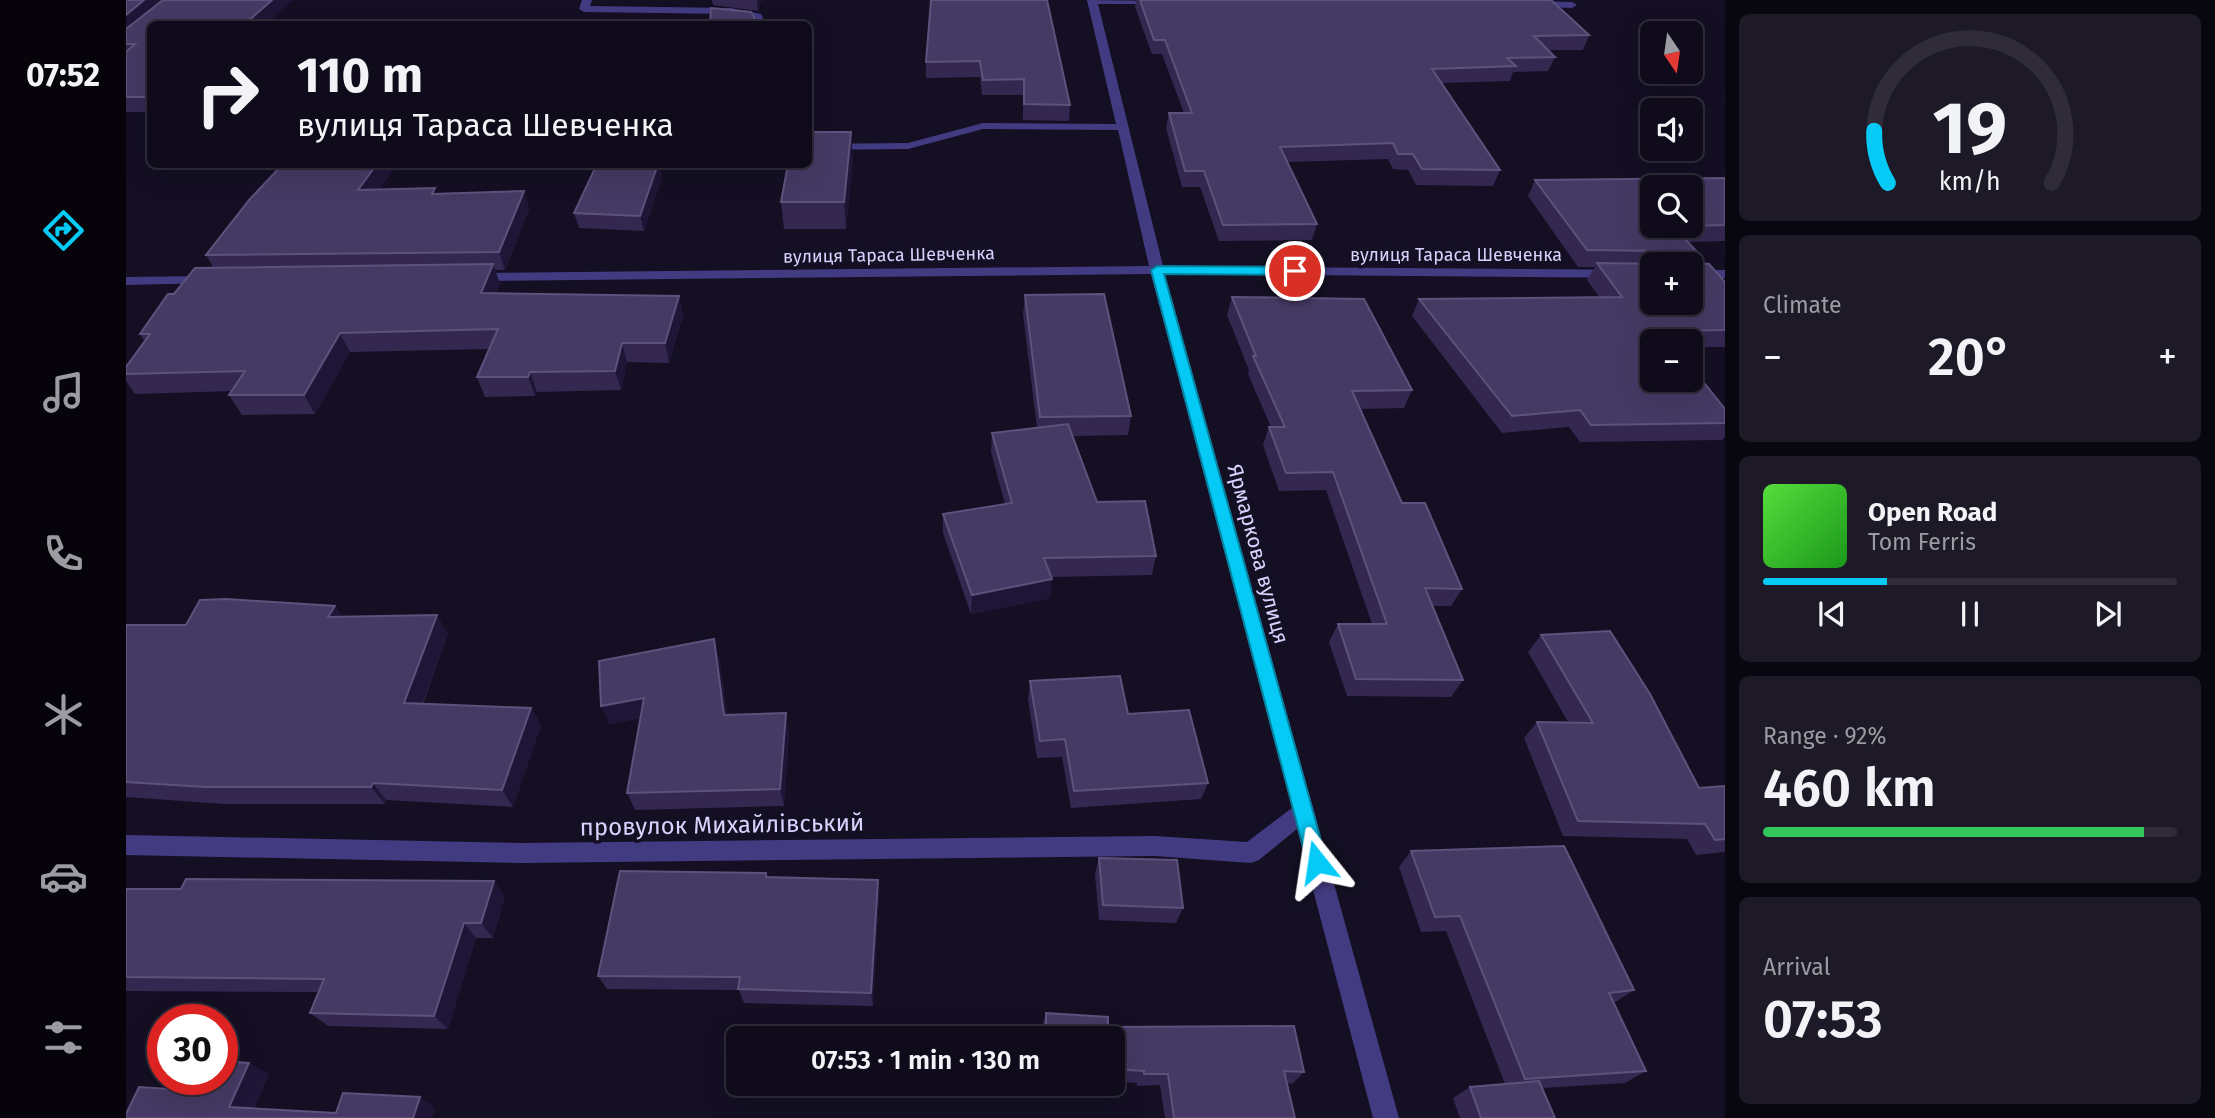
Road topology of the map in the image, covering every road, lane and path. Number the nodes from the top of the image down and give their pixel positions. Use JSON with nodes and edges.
{"nodes":[{"id":1,"x":587,"y":0,"type":"edge"},
{"id":2,"x":1092,"y":0,"type":"edge"},
{"id":3,"x":1174,"y":1,"type":"edge"},
{"id":4,"x":1516,"y":4,"type":"edge"},
{"id":5,"x":1572,"y":5,"type":"dead end"},
{"id":6,"x":760,"y":21,"type":"edge"},
{"id":7,"x":1123,"y":127,"type":"junction"},
{"id":8,"x":812,"y":147,"type":"edge"},
{"id":9,"x":1157,"y":270,"type":"junction"},
{"id":10,"x":1640,"y":274,"type":"edge"},
{"id":11,"x":1703,"y":274,"type":"edge"},
{"id":12,"x":1725,"y":274,"type":"edge"},
{"id":13,"x":461,"y":278,"type":"edge"},
{"id":14,"x":224,"y":280,"type":"edge"},
{"id":15,"x":126,"y":281,"type":"edge"},
{"id":16,"x":1304,"y":811,"type":"junction"},
{"id":17,"x":126,"y":845,"type":"edge"},
{"id":18,"x":1387,"y":1118,"type":"edge"}],
"edges":[{"from":1,"to":6,"type":"street"},
{"from":2,"to":3,"type":"street"},
{"from":2,"to":7,"type":"street","name":"Ярмаркова вулиця"},
{"from":4,"to":5,"type":"street"},
{"from":7,"to":8,"type":"street"},
{"from":7,"to":9,"type":"street","name":"Ярмаркова вулиця"},
{"from":9,"to":10,"type":"street","name":"вулиця Тараса Шевченка"},
{"from":9,"to":13,"type":"street","name":"вулиця Тараса Шевченка"},
{"from":9,"to":16,"type":"street","name":"Ярмаркова вулиця"},
{"from":11,"to":12,"type":"street"},
{"from":14,"to":15,"type":"street"},
{"from":16,"to":17,"type":"street","name":"провулок Михайлівський"},
{"from":16,"to":18,"type":"street","name":"Ярмаркова вулиця"}]}
